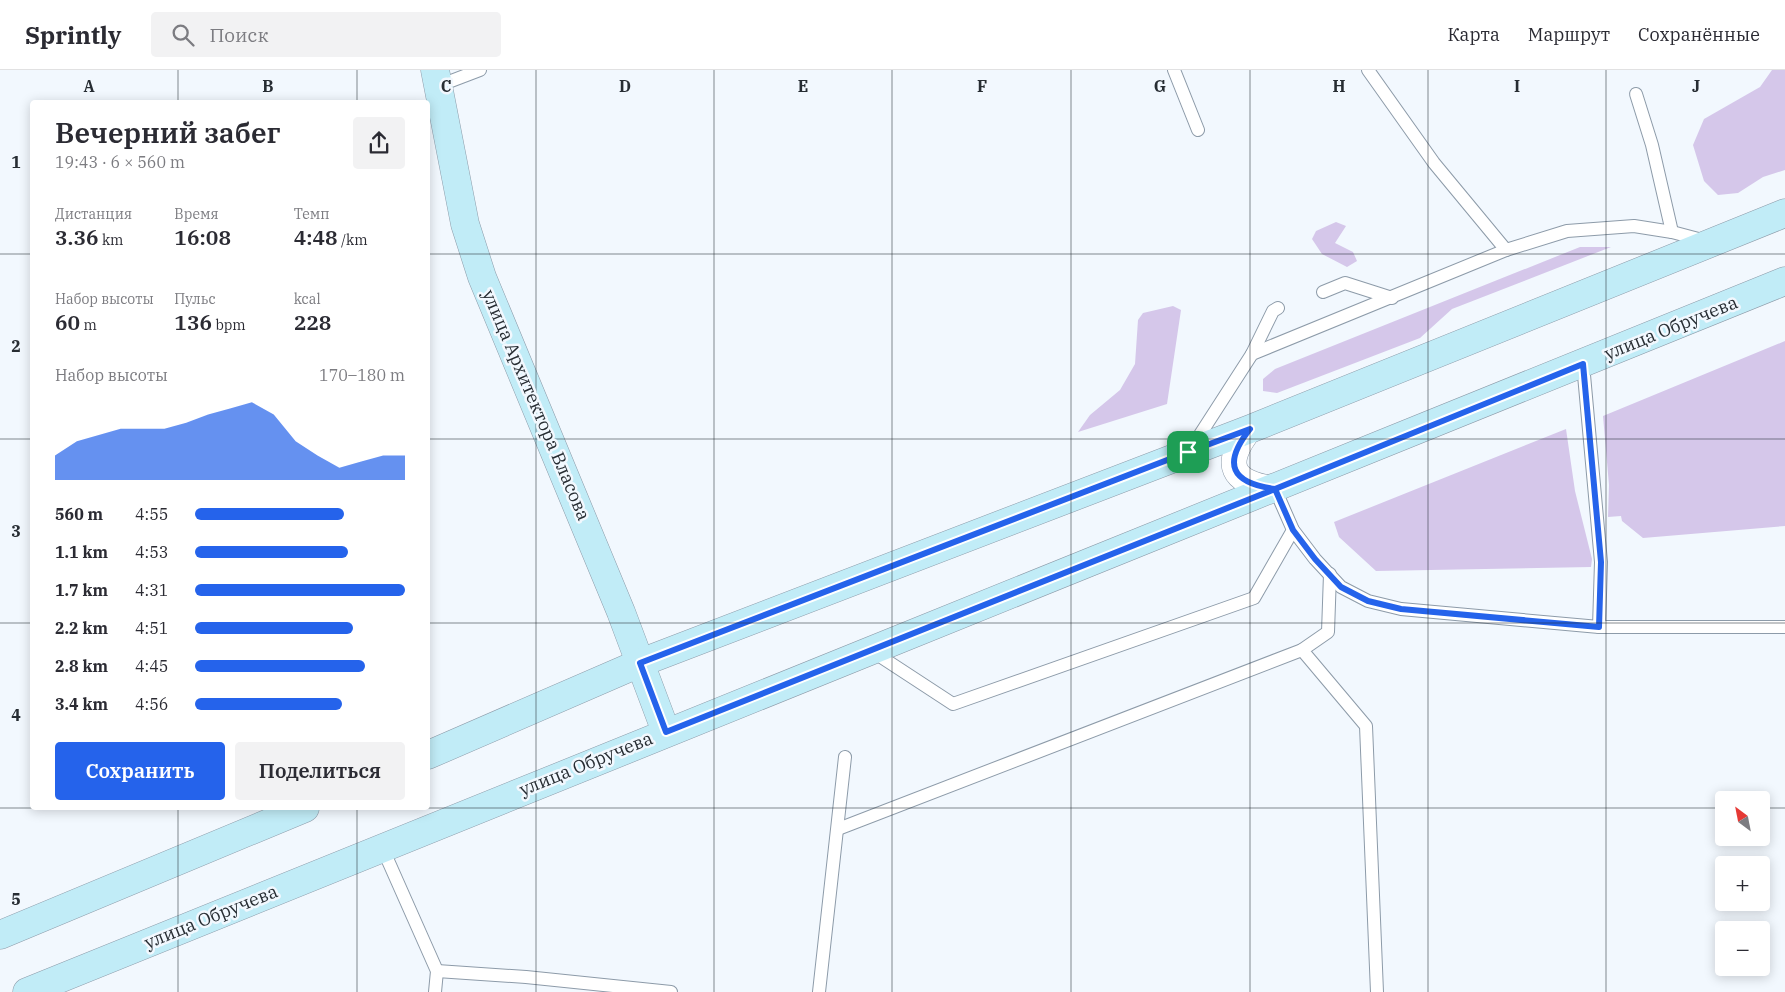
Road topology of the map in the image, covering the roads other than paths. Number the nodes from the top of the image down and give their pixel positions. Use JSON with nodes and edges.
{"nodes":[{"id":1,"x":480,"y":70,"type":"edge"},
{"id":2,"x":1174,"y":70,"type":"edge"},
{"id":3,"x":1368,"y":70,"type":"edge"},
{"id":4,"x":436,"y":78,"type":"edge"},
{"id":5,"x":1636,"y":94,"type":"dead end"},
{"id":6,"x":1198,"y":130,"type":"dead end"},
{"id":7,"x":1785,"y":213,"type":"edge"},
{"id":8,"x":1672,"y":232,"type":"junction"},
{"id":9,"x":1713,"y":243,"type":"junction"},
{"id":10,"x":1506,"y":250,"type":"junction"},
{"id":11,"x":1785,"y":281,"type":"edge"},
{"id":12,"x":1323,"y":292,"type":"dead end"},
{"id":13,"x":1392,"y":298,"type":"junction"},
{"id":14,"x":1278,"y":308,"type":"dead end"},
{"id":15,"x":1252,"y":354,"type":"junction"},
{"id":16,"x":1583,"y":364,"type":"junction"},
{"id":17,"x":1250,"y":429,"type":"junction"},
{"id":18,"x":1188,"y":452,"type":"junction"},
{"id":19,"x":1275,"y":489,"type":"junction"},
{"id":20,"x":1293,"y":530,"type":"junction"},
{"id":21,"x":1330,"y":574,"type":"junction"},
{"id":22,"x":1599,"y":627,"type":"junction"},
{"id":23,"x":1785,"y":627,"type":"edge"},
{"id":24,"x":870,"y":650,"type":"junction"},
{"id":25,"x":1302,"y":650,"type":"junction"},
{"id":26,"x":640,"y":663,"type":"junction"},
{"id":27,"x":666,"y":732,"type":"junction"},
{"id":28,"x":430,"y":754,"type":"edge"},
{"id":29,"x":845,"y":757,"type":"dead end"},
{"id":30,"x":300,"y":810,"type":"edge"},
{"id":31,"x":838,"y":829,"type":"junction"},
{"id":32,"x":382,"y":847,"type":"junction"},
{"id":33,"x":0,"y":935,"type":"edge"},
{"id":34,"x":436,"y":970,"type":"junction"},
{"id":35,"x":28,"y":992,"type":"edge"},
{"id":36,"x":435,"y":992,"type":"edge"},
{"id":37,"x":670,"y":992,"type":"edge"},
{"id":38,"x":819,"y":992,"type":"edge"},
{"id":39,"x":1377,"y":992,"type":"edge"}],
"edges":[{"from":1,"to":4,"type":"lane"},
{"from":2,"to":6,"type":"lane"},
{"from":3,"to":10,"type":"lane"},
{"from":4,"to":26,"type":"main road","name":"улица Архитектора Власова"},
{"from":5,"to":8,"type":"lane"},
{"from":7,"to":9,"type":"main road"},
{"from":8,"to":9,"type":"lane"},
{"from":8,"to":10,"type":"lane"},
{"from":9,"to":17,"type":"main road"},
{"from":10,"to":13,"type":"lane"},
{"from":11,"to":16,"type":"main road","name":"улица Обручева"},
{"from":12,"to":13,"type":"lane"},
{"from":13,"to":15,"type":"lane"},
{"from":14,"to":15,"type":"lane"},
{"from":15,"to":18,"type":"lane"},
{"from":16,"to":19,"type":"main road","name":"улица Обручева"},
{"from":16,"to":22,"type":"lane"},
{"from":17,"to":18,"type":"main road"},
{"from":17,"to":19,"type":"street"},
{"from":18,"to":26,"type":"main road"},
{"from":19,"to":20,"type":"lane"},
{"from":19,"to":24,"type":"main road","name":"улица Обручева"},
{"from":20,"to":21,"type":"lane"},
{"from":20,"to":24,"type":"lane"},
{"from":21,"to":22,"type":"lane"},
{"from":21,"to":25,"type":"lane"},
{"from":22,"to":23,"type":"lane"},
{"from":24,"to":27,"type":"main road","name":"улица Обручева"},
{"from":25,"to":31,"type":"lane"},
{"from":25,"to":39,"type":"lane"},
{"from":26,"to":27,"type":"main road","name":"улица Архитектора Власова"},
{"from":26,"to":28,"type":"main road"},
{"from":27,"to":32,"type":"main road","name":"улица Обручева"},
{"from":29,"to":31,"type":"lane"},
{"from":30,"to":33,"type":"main road"},
{"from":31,"to":38,"type":"lane"},
{"from":32,"to":34,"type":"lane"},
{"from":32,"to":35,"type":"main road","name":"улица Обручева"},
{"from":34,"to":36,"type":"lane"},
{"from":34,"to":37,"type":"lane"}]}
